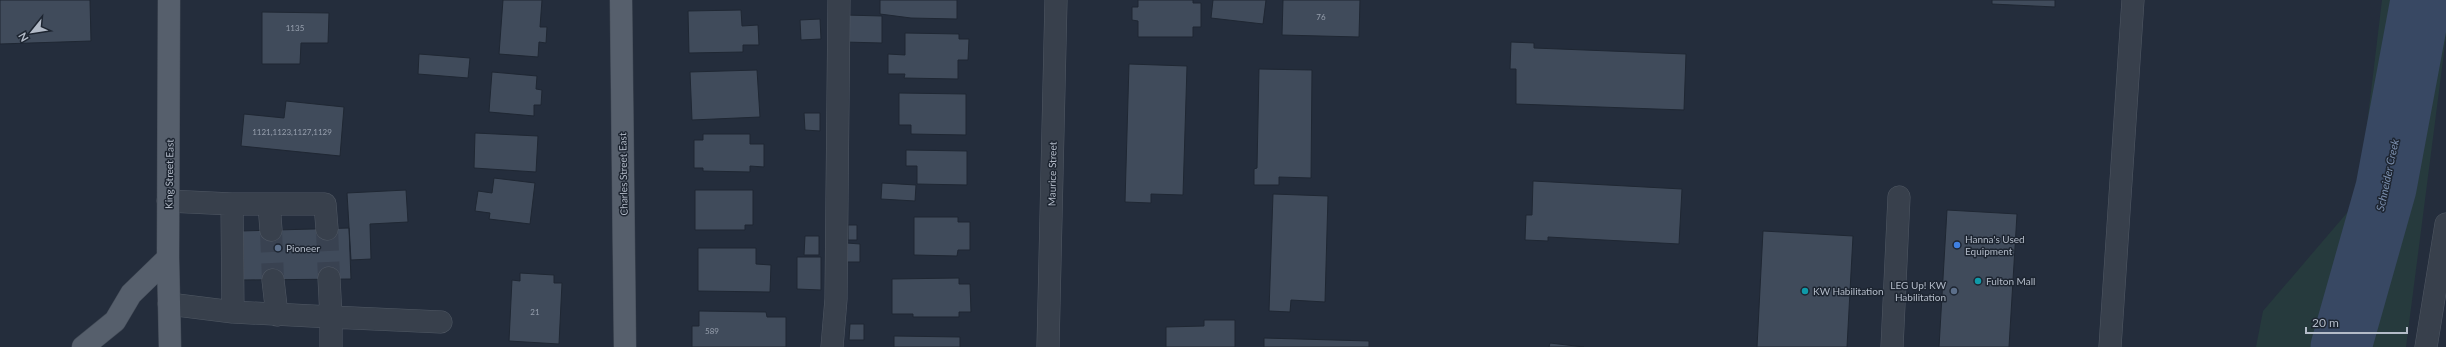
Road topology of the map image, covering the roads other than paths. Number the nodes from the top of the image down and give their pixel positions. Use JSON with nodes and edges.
{"nodes":[{"id":1,"x":169,"y":0,"type":"edge"},
{"id":2,"x":621,"y":0,"type":"edge"},
{"id":3,"x":839,"y":0,"type":"edge"},
{"id":4,"x":1056,"y":0,"type":"edge"},
{"id":5,"x":2133,"y":0,"type":"edge"},
{"id":6,"x":1899,"y":197,"type":"dead end"},
{"id":7,"x":168,"y":201,"type":"junction"},
{"id":8,"x":232,"y":204,"type":"junction"},
{"id":9,"x":269,"y":204,"type":"junction"},
{"id":10,"x":2446,"y":224,"type":"edge"},
{"id":11,"x":327,"y":229,"type":"tunnel mouth"},
{"id":12,"x":271,"y":230,"type":"tunnel mouth"},
{"id":13,"x":168,"y":258,"type":"junction"},
{"id":14,"x":328,"y":278,"type":"tunnel mouth"},
{"id":15,"x":273,"y":280,"type":"tunnel mouth"},
{"id":16,"x":169,"y":304,"type":"junction"},
{"id":17,"x":234,"y":312,"type":"junction"},
{"id":18,"x":276,"y":315,"type":"junction"},
{"id":19,"x":331,"y":317,"type":"junction"},
{"id":20,"x":441,"y":322,"type":"dead end"},
{"id":21,"x":83,"y":347,"type":"edge"},
{"id":22,"x":170,"y":347,"type":"edge"},
{"id":23,"x":331,"y":347,"type":"edge"},
{"id":24,"x":625,"y":347,"type":"edge"},
{"id":25,"x":832,"y":347,"type":"edge"},
{"id":26,"x":1048,"y":347,"type":"edge"},
{"id":27,"x":1892,"y":347,"type":"edge"},
{"id":28,"x":2110,"y":347,"type":"edge"},
{"id":29,"x":2426,"y":347,"type":"edge"}],
"edges":[{"from":1,"to":7,"type":"main road","name":"King Street East"},
{"from":2,"to":24,"type":"main road","name":"Charles Street East"},
{"from":3,"to":25,"type":"street"},
{"from":4,"to":26,"type":"street","name":"Maurice Street"},
{"from":5,"to":28,"type":"street"},
{"from":6,"to":27,"type":"street"},
{"from":7,"to":8,"type":"street"},
{"from":7,"to":13,"type":"main road","name":"King Street East"},
{"from":8,"to":9,"type":"street"},
{"from":8,"to":17,"type":"street"},
{"from":9,"to":11,"type":"street"},
{"from":9,"to":12,"type":"street"},
{"from":10,"to":29,"type":"street"},
{"from":13,"to":16,"type":"main road","name":"King Street East"},
{"from":13,"to":21,"type":"main road"},
{"from":14,"to":19,"type":"street"},
{"from":15,"to":18,"type":"street"},
{"from":16,"to":17,"type":"street"},
{"from":16,"to":22,"type":"main road","name":"King Street East"},
{"from":17,"to":18,"type":"street"},
{"from":18,"to":19,"type":"street"},
{"from":19,"to":20,"type":"street"},
{"from":19,"to":23,"type":"street"}]}
